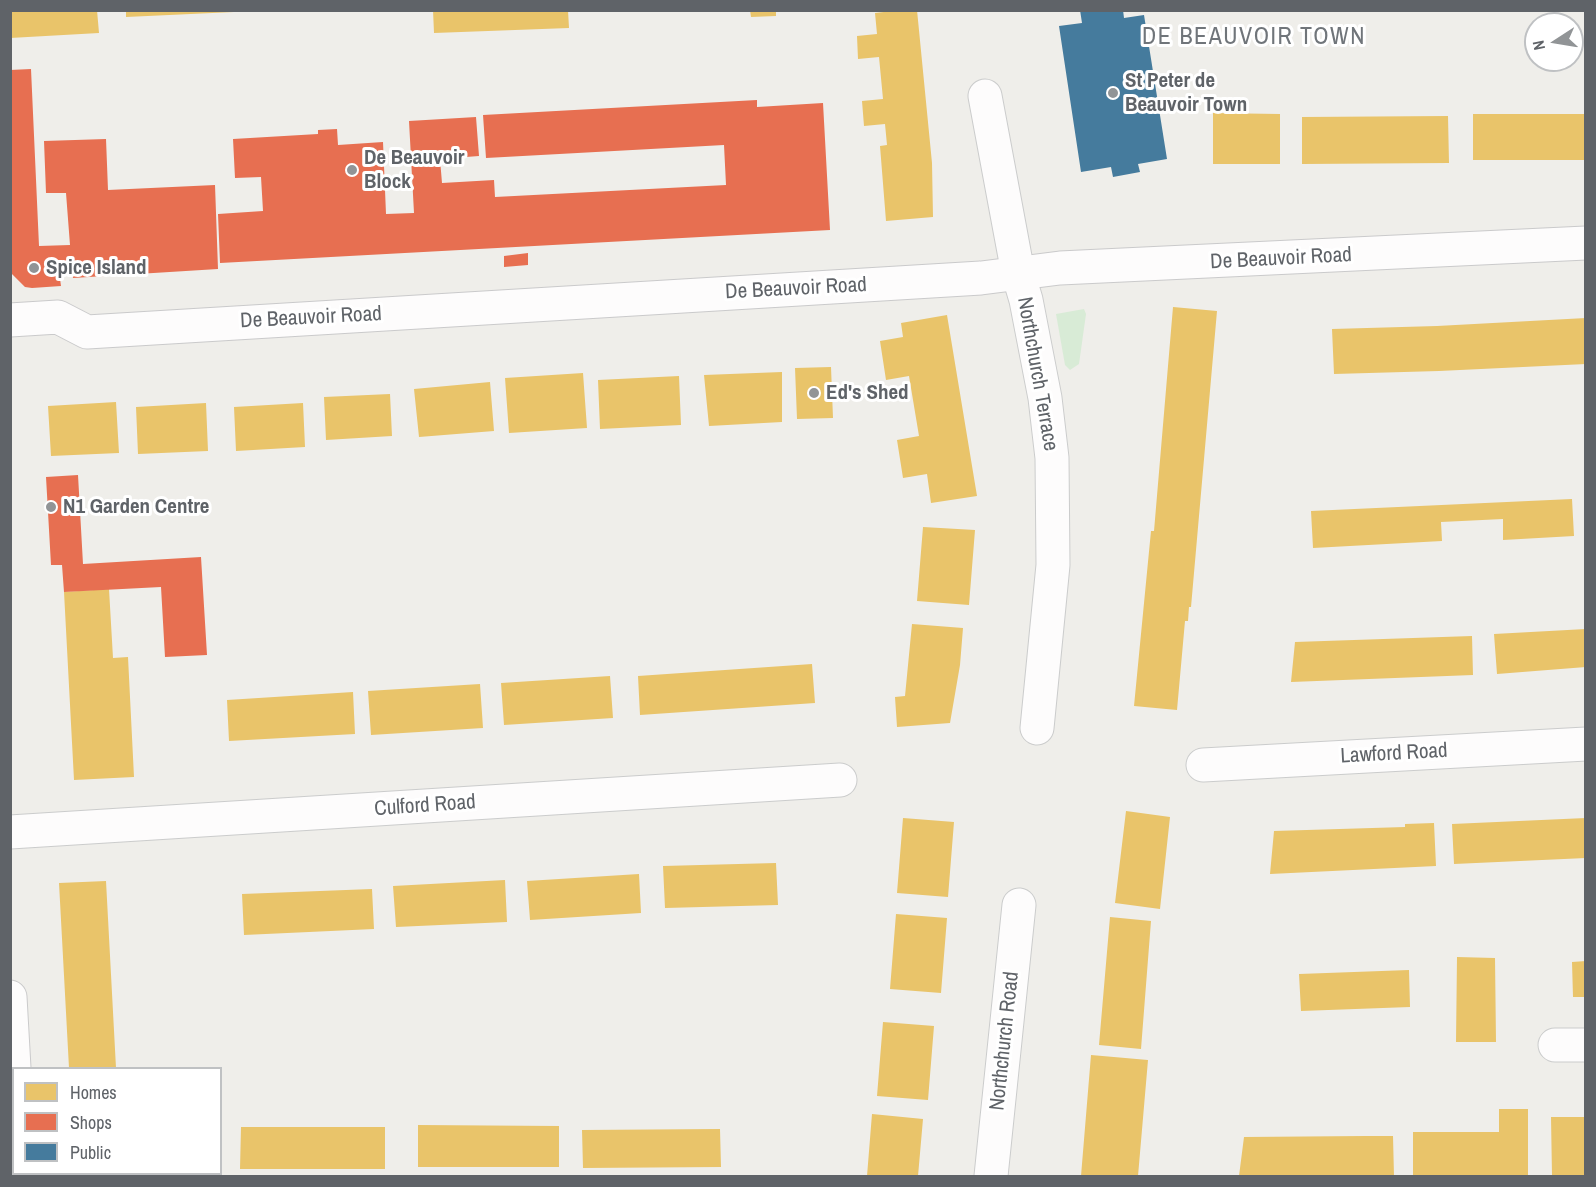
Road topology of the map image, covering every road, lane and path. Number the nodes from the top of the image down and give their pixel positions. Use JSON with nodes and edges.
{"nodes":[{"id":1,"x":985,"y":96,"type":"dead end"},
{"id":2,"x":1586,"y":243,"type":"edge"},
{"id":3,"x":1018,"y":273,"type":"junction"},
{"id":4,"x":10,"y":320,"type":"edge"},
{"id":5,"x":1037,"y":728,"type":"dead end"},
{"id":6,"x":1586,"y":744,"type":"edge"},
{"id":7,"x":1203,"y":765,"type":"dead end"},
{"id":8,"x":840,"y":780,"type":"dead end"},
{"id":9,"x":10,"y":832,"type":"edge"},
{"id":10,"x":1020,"y":906,"type":"dead end"},
{"id":11,"x":10,"y":997,"type":"edge"},
{"id":12,"x":14,"y":1067,"type":"edge"},
{"id":13,"x":991,"y":1176,"type":"edge"}],
"edges":[{"from":1,"to":3,"type":"street","name":"Northchurch Terrace"},
{"from":2,"to":3,"type":"street","name":"De Beauvoir Road"},
{"from":3,"to":4,"type":"street","name":"De Beauvoir Road"},
{"from":3,"to":5,"type":"street","name":"Northchurch Terrace"},
{"from":6,"to":7,"type":"street","name":"Lawford Road"},
{"from":8,"to":9,"type":"street","name":"Culford Road"},
{"from":10,"to":13,"type":"street","name":"Northchurch Road"},
{"from":11,"to":12,"type":"street"}]}
